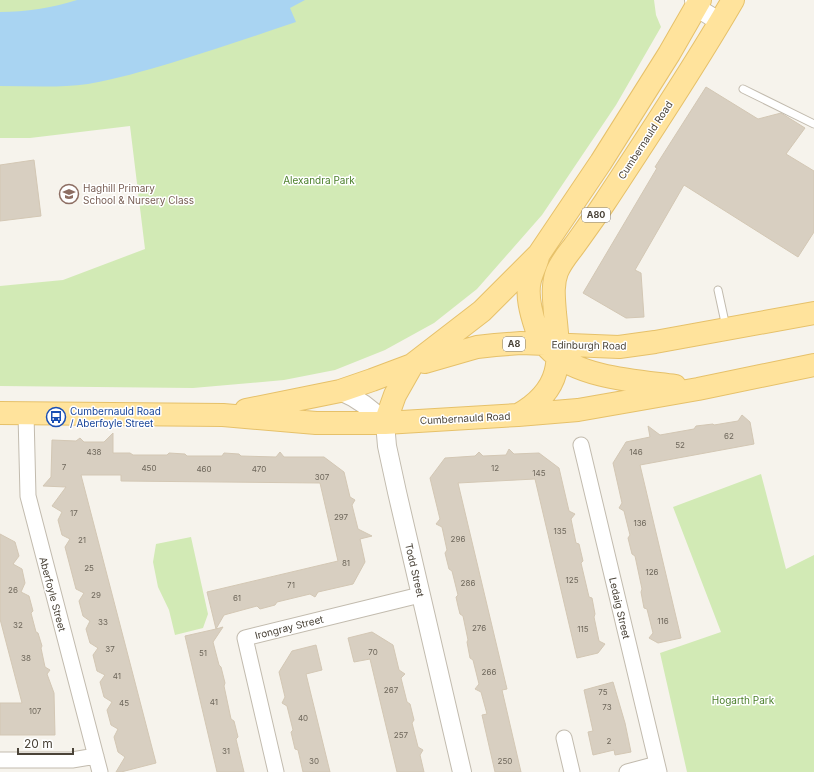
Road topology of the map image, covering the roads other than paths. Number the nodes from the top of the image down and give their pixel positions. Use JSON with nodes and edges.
{"nodes":[{"id":1,"x":733,"y":0,"type":"edge"},
{"id":2,"x":697,"y":2,"type":"edge"},
{"id":3,"x":720,"y":22,"type":"junction"},
{"id":4,"x":743,"y":89,"type":"dead end"},
{"id":5,"x":814,"y":124,"type":"edge"},
{"id":6,"x":539,"y":254,"type":"junction"},
{"id":7,"x":718,"y":290,"type":"dead end"},
{"id":8,"x":814,"y":313,"type":"edge"},
{"id":9,"x":727,"y":329,"type":"junction"},
{"id":10,"x":554,"y":349,"type":"junction"},
{"id":11,"x":814,"y":365,"type":"edge"},
{"id":12,"x":412,"y":366,"type":"junction"},
{"id":13,"x":698,"y":389,"type":"junction"},
{"id":14,"x":340,"y":390,"type":"junction"},
{"id":15,"x":0,"y":413,"type":"edge"},
{"id":16,"x":26,"y":414,"type":"junction"},
{"id":17,"x":223,"y":415,"type":"junction"},
{"id":18,"x":518,"y":415,"type":"junction"},
{"id":19,"x":385,"y":423,"type":"junction"},
{"id":20,"x":582,"y":445,"type":"dead end"},
{"id":21,"x":420,"y":595,"type":"junction"},
{"id":22,"x":564,"y":738,"type":"dead end"},
{"id":23,"x":96,"y":756,"type":"junction"},
{"id":24,"x":0,"y":760,"type":"edge"},
{"id":25,"x":658,"y":768,"type":"edge"},
{"id":26,"x":100,"y":772,"type":"edge"},
{"id":27,"x":276,"y":772,"type":"edge"},
{"id":28,"x":462,"y":772,"type":"edge"},
{"id":29,"x":572,"y":772,"type":"edge"},
{"id":30,"x":627,"y":772,"type":"edge"}],
"edges":[{"from":1,"to":3,"type":"main road","name":"Cumbernauld Road","number":"A80"},
{"from":2,"to":3,"type":"street"},
{"from":2,"to":6,"type":"main road","number":"A80"},
{"from":3,"to":10,"type":"main road","name":"Cumbernauld Road","number":"A80"},
{"from":4,"to":5,"type":"lane"},
{"from":6,"to":10,"type":"main road","number":"A80"},
{"from":6,"to":12,"type":"main road","number":"A80"},
{"from":7,"to":9,"type":"lane"},
{"from":8,"to":9,"type":"main road","name":"Edinburgh Road","number":"A8"},
{"from":9,"to":10,"type":"main road","name":"Edinburgh Road","number":"A8"},
{"from":10,"to":12,"type":"main road","name":"Edinburgh Road","number":"A8"},
{"from":10,"to":13,"type":"main road"},
{"from":10,"to":18,"type":"main road","name":"Cumbernauld Road","number":"A80"},
{"from":11,"to":13,"type":"main road","number":"A8"},
{"from":12,"to":14,"type":"main road","number":"A8"},
{"from":12,"to":19,"type":"main road"},
{"from":13,"to":18,"type":"main road","number":"A8"},
{"from":14,"to":17,"type":"main road","number":"A8"},
{"from":14,"to":19,"type":"street"},
{"from":15,"to":16,"type":"main road","name":"Cumbernauld Road","number":"A8"},
{"from":16,"to":17,"type":"main road","name":"Cumbernauld Road","number":"A8"},
{"from":16,"to":23,"type":"street","name":"Aberfoyle Street"},
{"from":17,"to":19,"type":"main road","name":"Cumbernauld Road","number":"A8"},
{"from":18,"to":19,"type":"main road","name":"Cumbernauld Road","number":"A8"},
{"from":19,"to":21,"type":"street","name":"Todd Street"},
{"from":20,"to":25,"type":"street","name":"Ledaig Street"},
{"from":21,"to":27,"type":"street","name":"Irongray Street"},
{"from":21,"to":28,"type":"street","name":"Todd Street"},
{"from":22,"to":29,"type":"street"},
{"from":23,"to":24,"type":"street"},
{"from":23,"to":26,"type":"street","name":"Aberfoyle Street"},
{"from":25,"to":30,"type":"street"}]}
